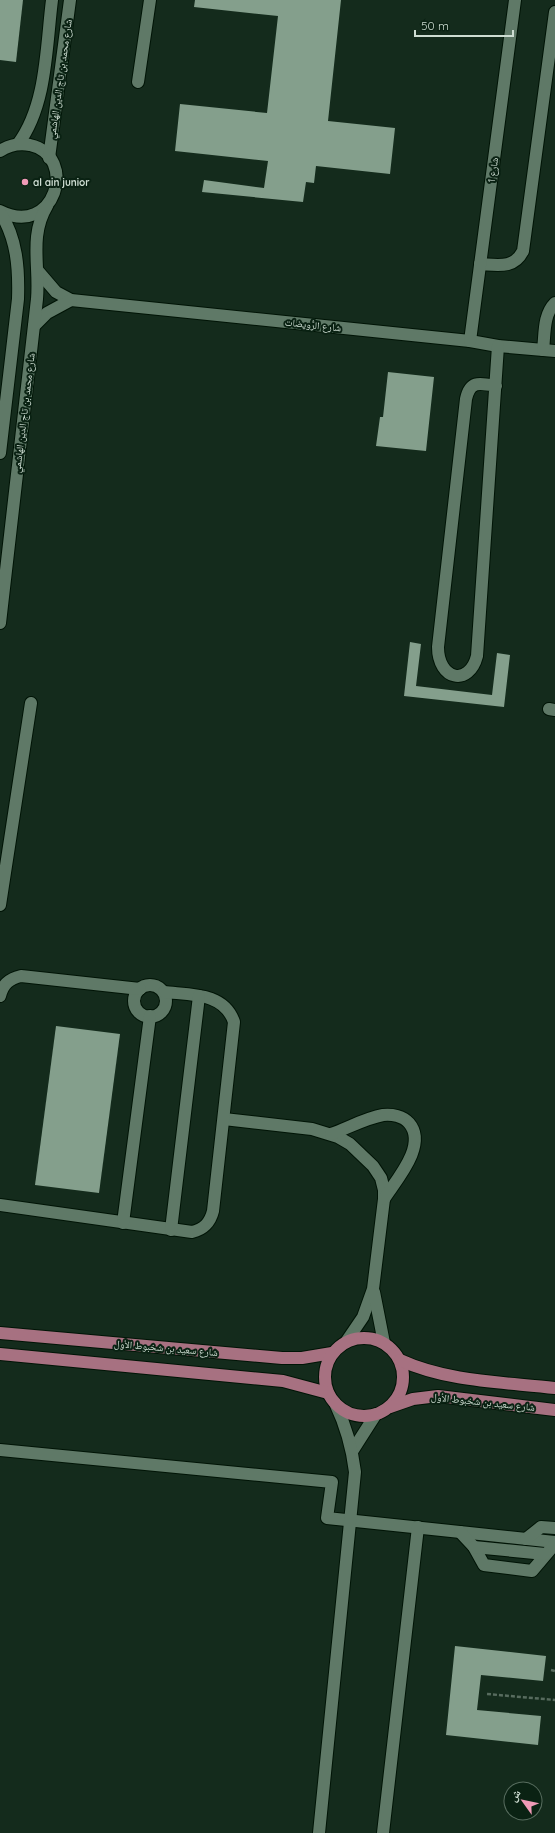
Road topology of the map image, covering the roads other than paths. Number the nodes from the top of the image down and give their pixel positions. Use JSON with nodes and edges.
{"nodes":[{"id":1,"x":52,"y":0,"type":"edge"},
{"id":2,"x":70,"y":0,"type":"edge"},
{"id":3,"x":150,"y":0,"type":"edge"},
{"id":4,"x":515,"y":0,"type":"edge"},
{"id":5,"x":555,"y":12,"type":"edge"},
{"id":6,"x":138,"y":82,"type":"dead end"},
{"id":7,"x":18,"y":144,"type":"junction"},
{"id":8,"x":1,"y":148,"type":"edge"},
{"id":9,"x":49,"y":158,"type":"junction"},
{"id":10,"x":47,"y":206,"type":"junction"},
{"id":11,"x":0,"y":212,"type":"edge"},
{"id":12,"x":480,"y":264,"type":"junction"},
{"id":13,"x":38,"y":271,"type":"junction"},
{"id":14,"x":71,"y":300,"type":"junction"},
{"id":15,"x":555,"y":303,"type":"edge"},
{"id":16,"x":34,"y":326,"type":"junction"},
{"id":17,"x":470,"y":341,"type":"junction"},
{"id":18,"x":498,"y":346,"type":"junction"},
{"id":19,"x":549,"y":351,"type":"edge"},
{"id":20,"x":496,"y":386,"type":"junction"},
{"id":21,"x":0,"y":453,"type":"edge"},
{"id":22,"x":0,"y":623,"type":"edge"},
{"id":23,"x":31,"y":703,"type":"dead end"},
{"id":24,"x":0,"y":906,"type":"edge"},
{"id":25,"x":6,"y":977,"type":"edge"},
{"id":26,"x":140,"y":989,"type":"junction"},
{"id":27,"x":164,"y":992,"type":"junction"},
{"id":28,"x":0,"y":996,"type":"edge"},
{"id":29,"x":199,"y":996,"type":"junction"},
{"id":30,"x":150,"y":1016,"type":"junction"},
{"id":31,"x":224,"y":1119,"type":"junction"},
{"id":32,"x":331,"y":1134,"type":"junction"},
{"id":33,"x":384,"y":1199,"type":"junction"},
{"id":34,"x":0,"y":1205,"type":"edge"},
{"id":35,"x":123,"y":1223,"type":"junction"},
{"id":36,"x":171,"y":1230,"type":"junction"},
{"id":37,"x":373,"y":1289,"type":"junction"},
{"id":38,"x":0,"y":1333,"type":"edge"},
{"id":39,"x":346,"y":1342,"type":"junction"},
{"id":40,"x":384,"y":1343,"type":"junction"},
{"id":41,"x":332,"y":1353,"type":"junction"},
{"id":42,"x":0,"y":1354,"type":"edge"},
{"id":43,"x":400,"y":1360,"type":"junction"},
{"id":44,"x":555,"y":1388,"type":"edge"},
{"id":45,"x":328,"y":1393,"type":"junction"},
{"id":46,"x":335,"y":1404,"type":"junction"},
{"id":47,"x":389,"y":1407,"type":"junction"},
{"id":48,"x":555,"y":1410,"type":"edge"},
{"id":49,"x":376,"y":1414,"type":"junction"},
{"id":50,"x":0,"y":1450,"type":"edge"},
{"id":51,"x":353,"y":1450,"type":"junction"},
{"id":52,"x":351,"y":1520,"type":"junction"},
{"id":53,"x":418,"y":1527,"type":"junction"},
{"id":54,"x":555,"y":1528,"type":"edge"},
{"id":55,"x":460,"y":1532,"type":"junction"},
{"id":56,"x":526,"y":1539,"type":"junction"},
{"id":57,"x":555,"y":1543,"type":"edge"},
{"id":58,"x":474,"y":1547,"type":"junction"},
{"id":59,"x":545,"y":1554,"type":"junction"},
{"id":60,"x":319,"y":1833,"type":"edge"},
{"id":61,"x":383,"y":1833,"type":"edge"}],
"edges":[{"from":1,"to":7,"type":"street","name":"شارع محمد بن تاج الدين الهاشمي"},
{"from":2,"to":9,"type":"street","name":"شارع محمد بن تاج الدين الهاشمي"},
{"from":3,"to":6,"type":"street"},
{"from":4,"to":12,"type":"street","name":"شارع 1"},
{"from":5,"to":12,"type":"street"},
{"from":7,"to":8,"type":"street"},
{"from":7,"to":9,"type":"street"},
{"from":9,"to":10,"type":"street","name":"شارع محمد بن تاج الدين الهاشمي"},
{"from":10,"to":11,"type":"street"},
{"from":10,"to":13,"type":"street","name":"شارع محمد بن تاج الدين الهاشمي"},
{"from":11,"to":21,"type":"street","name":"شارع محمد بن تاج الدين الهاشمي"},
{"from":12,"to":17,"type":"street","name":"شارع 1"},
{"from":13,"to":14,"type":"street","name":"شارع الرُّويضات"},
{"from":13,"to":16,"type":"street","name":"شارع محمد بن تاج الدين الهاشمي"},
{"from":14,"to":16,"type":"street"},
{"from":14,"to":17,"type":"street","name":"شارع الرُّويضات"},
{"from":15,"to":19,"type":"street"},
{"from":16,"to":22,"type":"street","name":"شارع محمد بن تاج الدين الهاشمي"},
{"from":17,"to":18,"type":"street","name":"شارع الرُّويضات"},
{"from":18,"to":19,"type":"street","name":"شارع الرُّويضات"},
{"from":18,"to":20,"type":"street"},
{"from":20,"to":20,"type":"street"},
{"from":23,"to":24,"type":"street"},
{"from":25,"to":26,"type":"street"},
{"from":25,"to":28,"type":"street"},
{"from":26,"to":27,"type":"street"},
{"from":26,"to":30,"type":"street"},
{"from":27,"to":29,"type":"street"},
{"from":27,"to":30,"type":"street"},
{"from":29,"to":31,"type":"street"},
{"from":29,"to":36,"type":"street"},
{"from":30,"to":35,"type":"street"},
{"from":31,"to":32,"type":"street"},
{"from":31,"to":36,"type":"street"},
{"from":32,"to":33,"type":"street"},
{"from":32,"to":33,"type":"street"},
{"from":33,"to":37,"type":"street"},
{"from":34,"to":35,"type":"street"},
{"from":35,"to":36,"type":"street"},
{"from":37,"to":39,"type":"street"},
{"from":37,"to":40,"type":"street"},
{"from":38,"to":41,"type":"main road","name":"شارع سعيد بن شخبوط الأول"},
{"from":39,"to":40,"type":"main road"},
{"from":39,"to":41,"type":"main road"},
{"from":40,"to":43,"type":"main road"},
{"from":41,"to":45,"type":"main road"},
{"from":42,"to":45,"type":"main road"},
{"from":43,"to":44,"type":"main road"},
{"from":43,"to":47,"type":"main road"},
{"from":45,"to":46,"type":"main road"},
{"from":46,"to":49,"type":"main road"},
{"from":46,"to":51,"type":"street"},
{"from":47,"to":48,"type":"main road","name":"شارع سعيد بن شخبوط الأول"},
{"from":47,"to":49,"type":"main road"},
{"from":49,"to":51,"type":"street"},
{"from":50,"to":52,"type":"street"},
{"from":51,"to":52,"type":"street"},
{"from":52,"to":53,"type":"street"},
{"from":52,"to":60,"type":"street"},
{"from":53,"to":55,"type":"street"},
{"from":53,"to":61,"type":"street"},
{"from":54,"to":56,"type":"street"},
{"from":55,"to":56,"type":"street"},
{"from":55,"to":58,"type":"street"},
{"from":56,"to":57,"type":"street"},
{"from":57,"to":59,"type":"street"},
{"from":58,"to":59,"type":"street"},
{"from":58,"to":59,"type":"street"}]}
